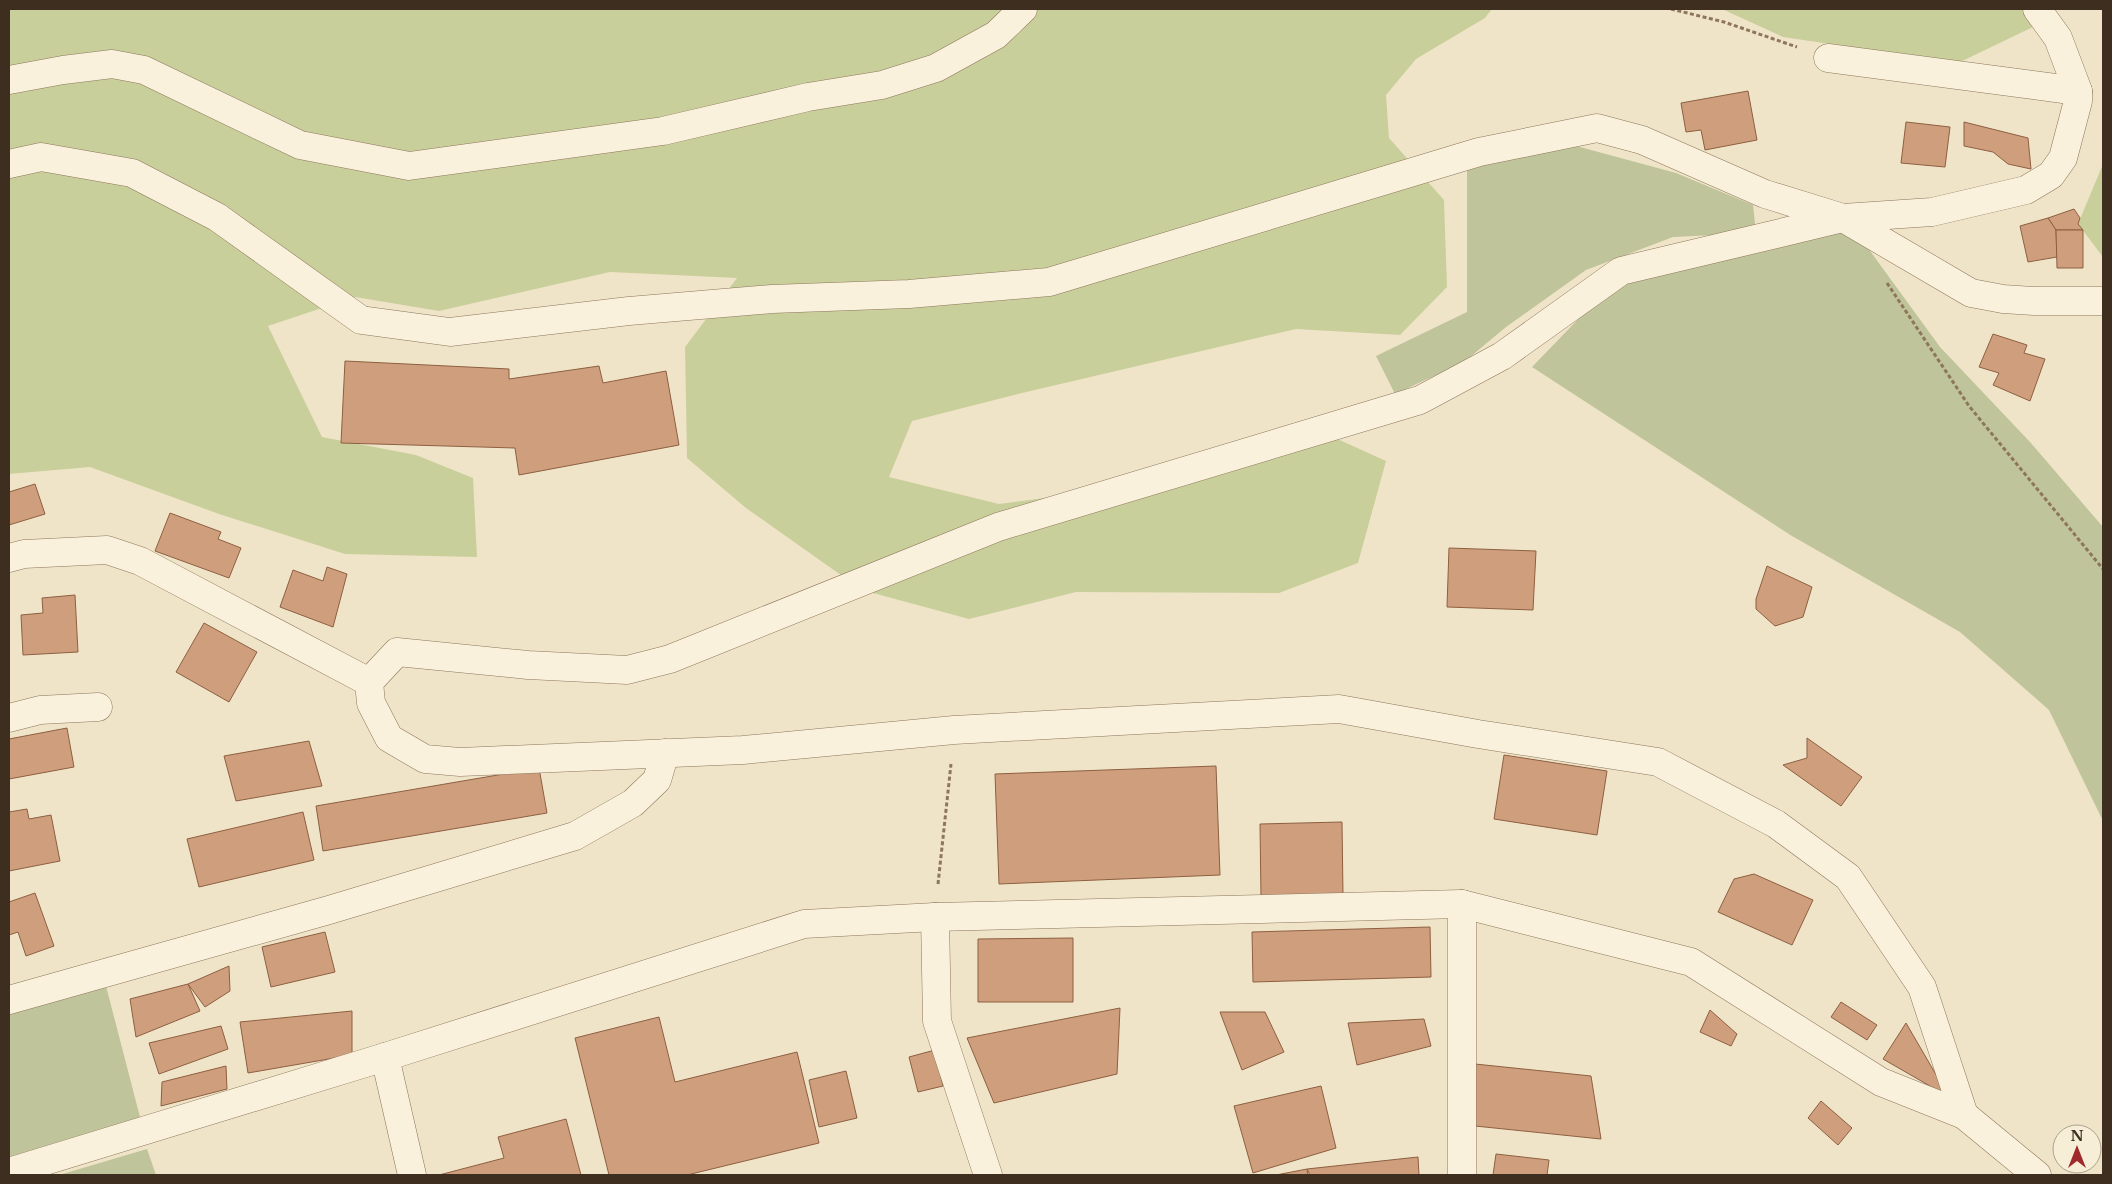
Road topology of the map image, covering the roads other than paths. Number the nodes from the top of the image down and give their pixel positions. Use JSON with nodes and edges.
{"nodes":[{"id":1,"x":1023,"y":9,"type":"edge"},
{"id":2,"x":2037,"y":9,"type":"edge"},
{"id":3,"x":1828,"y":58,"type":"road end"},
{"id":4,"x":9,"y":80,"type":"edge"},
{"id":5,"x":2078,"y":91,"type":"junction"},
{"id":6,"x":9,"y":164,"type":"edge"},
{"id":7,"x":1843,"y":218,"type":"junction"},
{"id":8,"x":2103,"y":301,"type":"edge"},
{"id":9,"x":9,"y":558,"type":"edge"},
{"id":10,"x":369,"y":682,"type":"junction"},
{"id":11,"x":98,"y":707,"type":"dead end"},
{"id":12,"x":9,"y":718,"type":"edge"},
{"id":13,"x":665,"y":754,"type":"junction"},
{"id":14,"x":1462,"y":904,"type":"junction"},
{"id":15,"x":935,"y":917,"type":"junction"},
{"id":16,"x":9,"y":1000,"type":"edge"},
{"id":17,"x":386,"y":1057,"type":"junction"},
{"id":18,"x":1964,"y":1115,"type":"junction"},
{"id":19,"x":9,"y":1172,"type":"edge"},
{"id":20,"x":412,"y":1175,"type":"edge"},
{"id":21,"x":988,"y":1175,"type":"edge"},
{"id":22,"x":1462,"y":1175,"type":"edge"},
{"id":23,"x":2037,"y":1175,"type":"edge"}],
"edges":[{"from":1,"to":4,"type":"street"},
{"from":2,"to":5,"type":"street"},
{"from":3,"to":5,"type":"street"},
{"from":5,"to":7,"type":"street"},
{"from":6,"to":7,"type":"street"},
{"from":7,"to":8,"type":"street"},
{"from":7,"to":10,"type":"street"},
{"from":9,"to":10,"type":"street"},
{"from":10,"to":13,"type":"street"},
{"from":11,"to":12,"type":"street"},
{"from":13,"to":16,"type":"street"},
{"from":13,"to":18,"type":"street"},
{"from":14,"to":15,"type":"street"},
{"from":14,"to":18,"type":"street"},
{"from":14,"to":22,"type":"street"},
{"from":15,"to":17,"type":"street"},
{"from":15,"to":21,"type":"street"},
{"from":17,"to":19,"type":"street"},
{"from":17,"to":20,"type":"street"},
{"from":18,"to":23,"type":"street"}]}
